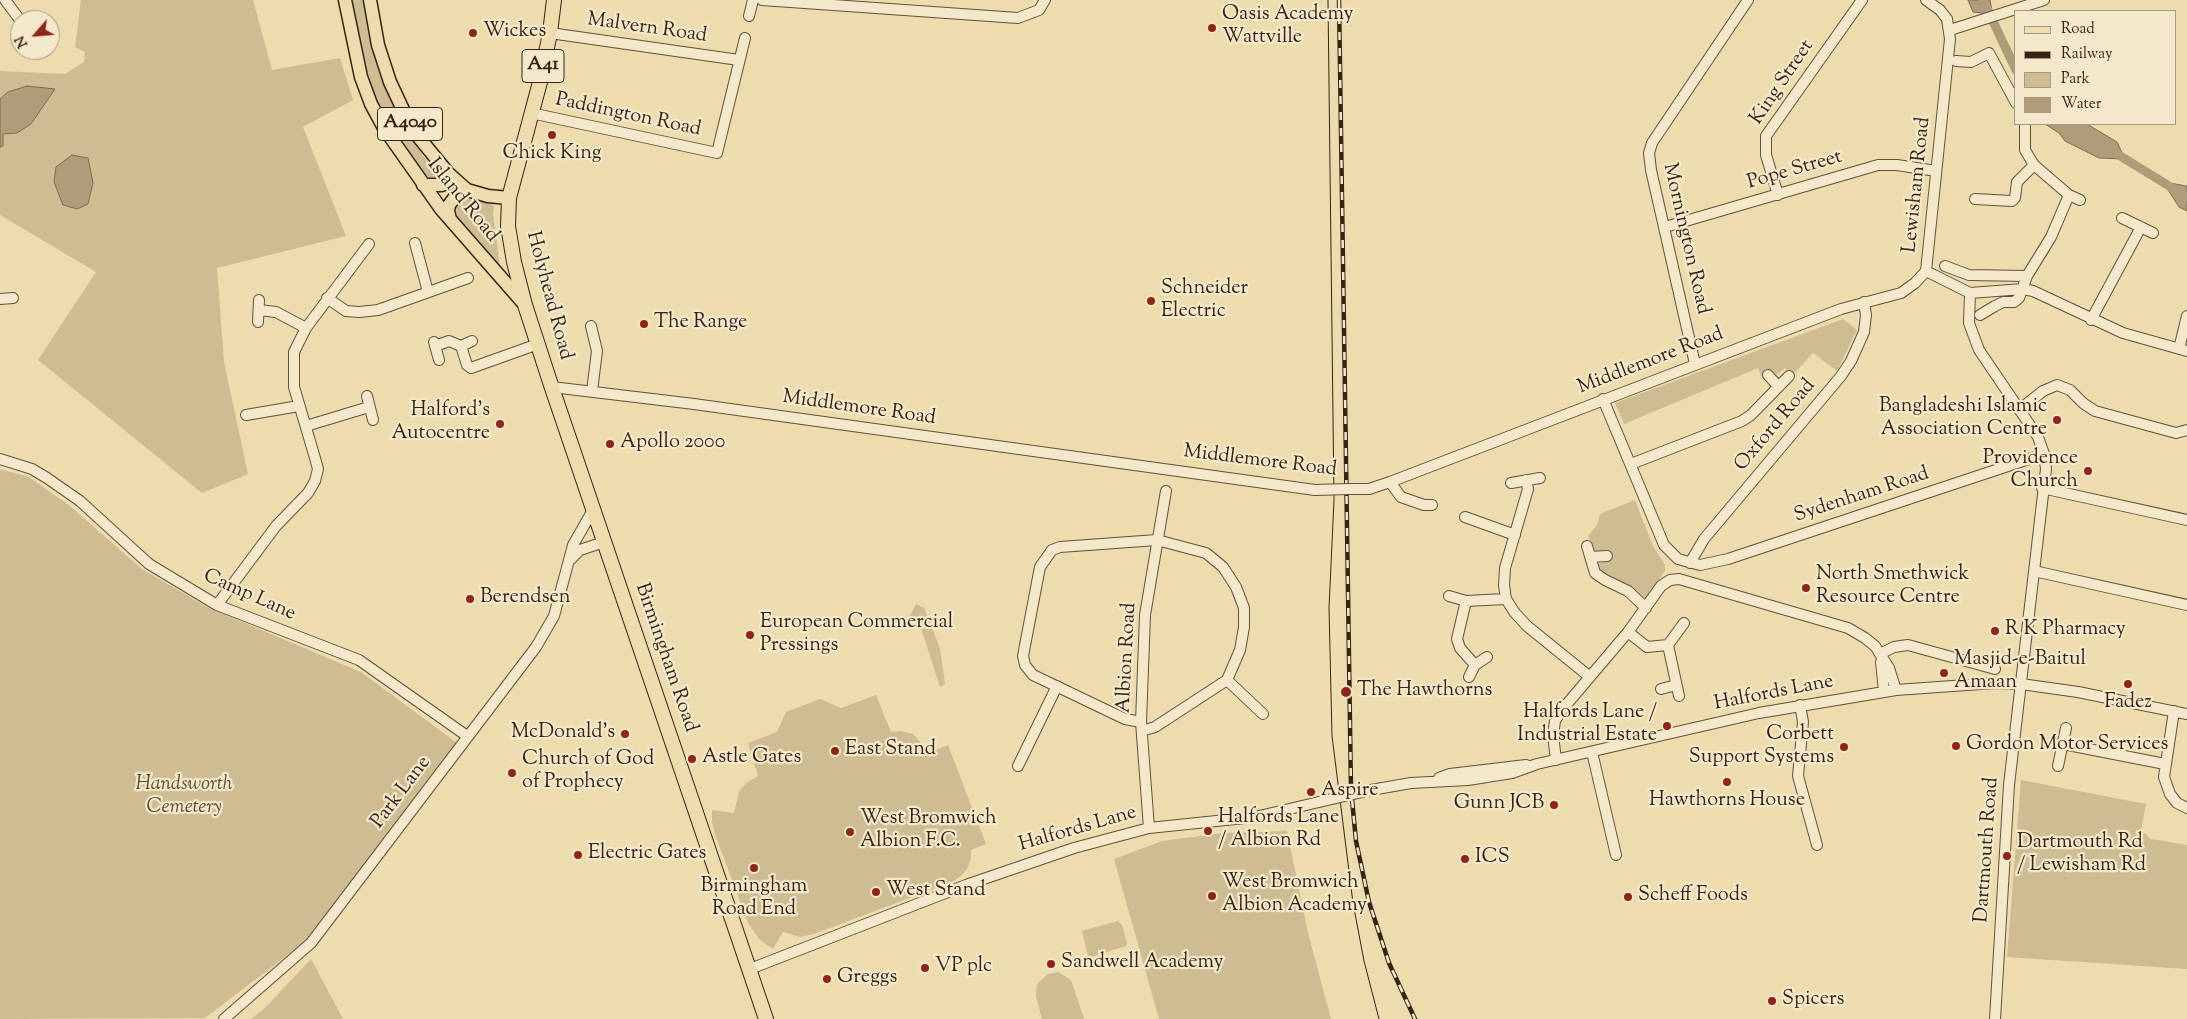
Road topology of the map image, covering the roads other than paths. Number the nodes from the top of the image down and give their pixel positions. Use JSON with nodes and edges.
{"nodes":[{"id":1,"x":345,"y":0,"type":"edge"},
{"id":2,"x":370,"y":0,"type":"edge"},
{"id":3,"x":554,"y":0,"type":"edge"},
{"id":4,"x":753,"y":0,"type":"edge"},
{"id":5,"x":762,"y":0,"type":"edge"},
{"id":6,"x":1045,"y":0,"type":"edge"},
{"id":7,"x":1748,"y":0,"type":"edge"},
{"id":8,"x":1862,"y":0,"type":"edge"},
{"id":9,"x":1926,"y":0,"type":"edge"},
{"id":10,"x":2042,"y":1,"type":"edge"},
{"id":11,"x":749,"y":16,"type":"dead end"},
{"id":12,"x":1950,"y":30,"type":"junction"},
{"id":13,"x":550,"y":33,"type":"junction"},
{"id":14,"x":745,"y":38,"type":"dead end"},
{"id":15,"x":740,"y":60,"type":"junction"},
{"id":16,"x":1956,"y":61,"type":"dead end"},
{"id":17,"x":2014,"y":100,"type":"edge"},
{"id":18,"x":531,"y":113,"type":"junction"},
{"id":19,"x":2026,"y":125,"type":"edge"},
{"id":20,"x":2034,"y":165,"type":"junction"},
{"id":21,"x":1936,"y":171,"type":"junction"},
{"id":22,"x":448,"y":173,"type":"junction"},
{"id":23,"x":423,"y":185,"type":"junction"},
{"id":24,"x":466,"y":190,"type":"junction"},
{"id":25,"x":1778,"y":195,"type":"junction"},
{"id":26,"x":2069,"y":195,"type":"junction"},
{"id":27,"x":509,"y":198,"type":"junction"},
{"id":28,"x":1976,"y":199,"type":"dead end"},
{"id":29,"x":2080,"y":200,"type":"dead end"},
{"id":30,"x":2122,"y":218,"type":"dead end"},
{"id":31,"x":450,"y":219,"type":"junction"},
{"id":32,"x":1665,"y":227,"type":"junction"},
{"id":33,"x":2141,"y":227,"type":"junction"},
{"id":34,"x":2153,"y":233,"type":"dead end"},
{"id":35,"x":416,"y":243,"type":"dead end"},
{"id":36,"x":369,"y":244,"type":"dead end"},
{"id":37,"x":1945,"y":266,"type":"dead end"},
{"id":38,"x":1926,"y":271,"type":"junction"},
{"id":39,"x":2027,"y":276,"type":"junction"},
{"id":40,"x":468,"y":278,"type":"dead end"},
{"id":41,"x":2023,"y":289,"type":"junction"},
{"id":42,"x":428,"y":292,"type":"junction"},
{"id":43,"x":1970,"y":293,"type":"junction"},
{"id":44,"x":0,"y":298,"type":"edge"},
{"id":45,"x":13,"y":298,"type":"dead end"},
{"id":46,"x":327,"y":298,"type":"junction"},
{"id":47,"x":1864,"y":302,"type":"junction"},
{"id":48,"x":525,"y":304,"type":"junction"},
{"id":49,"x":1980,"y":315,"type":"dead end"},
{"id":50,"x":2187,"y":316,"type":"edge"},
{"id":51,"x":2091,"y":320,"type":"junction"},
{"id":52,"x":258,"y":322,"type":"dead end"},
{"id":53,"x":591,"y":326,"type":"dead end"},
{"id":54,"x":306,"y":328,"type":"junction"},
{"id":55,"x":472,"y":341,"type":"dead end"},
{"id":56,"x":538,"y":344,"type":"junction"},
{"id":57,"x":461,"y":346,"type":"junction"},
{"id":58,"x":2183,"y":350,"type":"edge"},
{"id":59,"x":439,"y":360,"type":"dead end"},
{"id":60,"x":1695,"y":364,"type":"junction"},
{"id":61,"x":1768,"y":375,"type":"dead end"},
{"id":62,"x":1789,"y":376,"type":"dead end"},
{"id":63,"x":1778,"y":386,"type":"junction"},
{"id":64,"x":552,"y":387,"type":"junction"},
{"id":65,"x":592,"y":391,"type":"junction"},
{"id":66,"x":367,"y":396,"type":"dead end"},
{"id":67,"x":1603,"y":399,"type":"junction"},
{"id":68,"x":299,"y":406,"type":"junction"},
{"id":69,"x":369,"y":407,"type":"junction"},
{"id":70,"x":2019,"y":410,"type":"junction"},
{"id":71,"x":246,"y":415,"type":"dead end"},
{"id":72,"x":373,"y":420,"type":"dead end"},
{"id":73,"x":306,"y":426,"type":"junction"},
{"id":74,"x":2187,"y":430,"type":"edge"},
{"id":75,"x":2044,"y":454,"type":"junction"},
{"id":76,"x":0,"y":459,"type":"edge"},
{"id":77,"x":1630,"y":464,"type":"junction"},
{"id":78,"x":1540,"y":478,"type":"dead end"},
{"id":79,"x":1526,"y":480,"type":"junction"},
{"id":80,"x":1390,"y":482,"type":"junction"},
{"id":81,"x":1511,"y":483,"type":"dead end"},
{"id":82,"x":2042,"y":488,"type":"junction"},
{"id":83,"x":1166,"y":491,"type":"dead end"},
{"id":84,"x":1432,"y":505,"type":"dead end"},
{"id":85,"x":593,"y":510,"type":"junction"},
{"id":86,"x":1466,"y":517,"type":"dead end"},
{"id":87,"x":2187,"y":520,"type":"edge"},
{"id":88,"x":1515,"y":535,"type":"junction"},
{"id":89,"x":1157,"y":540,"type":"junction"},
{"id":90,"x":604,"y":542,"type":"junction"},
{"id":91,"x":1586,"y":546,"type":"dead end"},
{"id":92,"x":1608,"y":556,"type":"dead end"},
{"id":93,"x":1591,"y":557,"type":"junction"},
{"id":94,"x":568,"y":562,"type":"junction"},
{"id":95,"x":1690,"y":563,"type":"junction"},
{"id":96,"x":2034,"y":571,"type":"junction"},
{"id":97,"x":1449,"y":596,"type":"dead end"},
{"id":98,"x":1506,"y":599,"type":"junction"},
{"id":99,"x":1466,"y":601,"type":"junction"},
{"id":100,"x":2187,"y":604,"type":"edge"},
{"id":101,"x":217,"y":605,"type":"junction"},
{"id":102,"x":1646,"y":608,"type":"junction"},
{"id":103,"x":1684,"y":623,"type":"dead end"},
{"id":104,"x":1628,"y":632,"type":"junction"},
{"id":105,"x":1668,"y":645,"type":"junction"},
{"id":106,"x":1880,"y":654,"type":"junction"},
{"id":107,"x":1487,"y":657,"type":"dead end"},
{"id":108,"x":1972,"y":662,"type":"junction"},
{"id":109,"x":1475,"y":665,"type":"junction"},
{"id":110,"x":1995,"y":669,"type":"dead end"},
{"id":111,"x":1970,"y":673,"type":"dead end"},
{"id":112,"x":1469,"y":677,"type":"dead end"},
{"id":113,"x":1590,"y":677,"type":"junction"},
{"id":114,"x":1228,"y":680,"type":"junction"},
{"id":115,"x":2022,"y":684,"type":"junction"},
{"id":116,"x":1676,"y":685,"type":"junction"},
{"id":117,"x":1057,"y":686,"type":"junction"},
{"id":118,"x":1661,"y":689,"type":"dead end"},
{"id":119,"x":1896,"y":690,"type":"junction"},
{"id":120,"x":1884,"y":691,"type":"junction"},
{"id":121,"x":1679,"y":696,"type":"dead end"},
{"id":122,"x":1800,"y":705,"type":"junction"},
{"id":123,"x":2174,"y":711,"type":"junction"},
{"id":124,"x":1263,"y":714,"type":"dead end"},
{"id":125,"x":2187,"y":714,"type":"edge"},
{"id":126,"x":1142,"y":726,"type":"junction"},
{"id":127,"x":2066,"y":728,"type":"dead end"},
{"id":128,"x":466,"y":736,"type":"junction"},
{"id":129,"x":2063,"y":744,"type":"junction"},
{"id":130,"x":1592,"y":752,"type":"junction"},
{"id":131,"x":1556,"y":760,"type":"junction"},
{"id":132,"x":2165,"y":764,"type":"junction"},
{"id":133,"x":1018,"y":766,"type":"dead end"},
{"id":134,"x":2058,"y":766,"type":"dead end"},
{"id":135,"x":2187,"y":808,"type":"edge"},
{"id":136,"x":1149,"y":828,"type":"junction"},
{"id":137,"x":1817,"y":845,"type":"dead end"},
{"id":138,"x":1616,"y":855,"type":"dead end"},
{"id":139,"x":750,"y":969,"type":"junction"},
{"id":140,"x":224,"y":1019,"type":"edge"},
{"id":141,"x":766,"y":1019,"type":"edge"},
{"id":142,"x":1995,"y":1019,"type":"edge"}],
"edges":[{"from":1,"to":23,"type":"main road","name":"Island Road","number":"A4040"},
{"from":2,"to":22,"type":"main road","name":"Island Road","number":"A4040"},
{"from":3,"to":13,"type":"highway","name":"Holyhead Road","number":"A41"},
{"from":4,"to":11,"type":"street"},
{"from":5,"to":6,"type":"street"},
{"from":7,"to":32,"type":"street","name":"Mornington Road"},
{"from":8,"to":25,"type":"street","name":"King Street"},
{"from":9,"to":12,"type":"street"},
{"from":10,"to":12,"type":"street"},
{"from":12,"to":21,"type":"street","name":"Lewisham Road"},
{"from":13,"to":15,"type":"street","name":"Malvern Road"},
{"from":13,"to":18,"type":"highway","name":"Holyhead Road","number":"A41"},
{"from":14,"to":15,"type":"street"},
{"from":15,"to":18,"type":"street","name":"Paddington Road"},
{"from":16,"to":17,"type":"street"},
{"from":18,"to":27,"type":"highway","name":"Holyhead Road","number":"A41"},
{"from":19,"to":20,"type":"street"},
{"from":20,"to":26,"type":"street"},
{"from":20,"to":28,"type":"street"},
{"from":21,"to":25,"type":"street","name":"Pope Street"},
{"from":21,"to":38,"type":"street","name":"Lewisham Road"},
{"from":22,"to":23,"type":"main road"},
{"from":22,"to":24,"type":"main road","name":"Island Road","number":"A4040"},
{"from":23,"to":31,"type":"main road","name":"Island Road","number":"A4040"},
{"from":24,"to":27,"type":"main road","name":"Island Road","number":"A4040"},
{"from":24,"to":31,"type":"main road"},
{"from":25,"to":32,"type":"street","name":"Pope Street"},
{"from":26,"to":29,"type":"street"},
{"from":26,"to":39,"type":"street"},
{"from":27,"to":48,"type":"highway","name":"Holyhead Road","number":"A41"},
{"from":30,"to":33,"type":"street"},
{"from":31,"to":48,"type":"main road","name":"Island Road","number":"A4040"},
{"from":32,"to":60,"type":"street","name":"Mornington Road"},
{"from":33,"to":34,"type":"street"},
{"from":33,"to":51,"type":"street"},
{"from":35,"to":42,"type":"street"},
{"from":36,"to":46,"type":"street"},
{"from":37,"to":39,"type":"street"},
{"from":38,"to":43,"type":"street","name":"Lewisham Road"},
{"from":38,"to":47,"type":"street","name":"Middlemore Road"},
{"from":39,"to":41,"type":"street"},
{"from":40,"to":42,"type":"street"},
{"from":41,"to":43,"type":"street"},
{"from":41,"to":49,"type":"street"},
{"from":41,"to":51,"type":"street"},
{"from":42,"to":46,"type":"street"},
{"from":43,"to":70,"type":"street"},
{"from":44,"to":45,"type":"street"},
{"from":46,"to":54,"type":"street"},
{"from":47,"to":60,"type":"street","name":"Middlemore Road"},
{"from":47,"to":95,"type":"street","name":"Oxford Road"},
{"from":48,"to":56,"type":"highway","name":"Holyhead Road","number":"A41"},
{"from":50,"to":58,"type":"street"},
{"from":51,"to":58,"type":"street"},
{"from":52,"to":54,"type":"street"},
{"from":53,"to":65,"type":"street"},
{"from":54,"to":68,"type":"street"},
{"from":55,"to":57,"type":"street"},
{"from":56,"to":57,"type":"street"},
{"from":56,"to":64,"type":"highway","name":"Holyhead Road","number":"A41"},
{"from":57,"to":59,"type":"street"},
{"from":60,"to":67,"type":"street","name":"Middlemore Road"},
{"from":61,"to":63,"type":"street"},
{"from":62,"to":63,"type":"street"},
{"from":63,"to":77,"type":"street"},
{"from":64,"to":65,"type":"street","name":"Middlemore Road"},
{"from":64,"to":85,"type":"highway","name":"Holyhead Road","number":"A41"},
{"from":65,"to":80,"type":"street","name":"Middlemore Road","bridge":true},
{"from":66,"to":69,"type":"street"},
{"from":67,"to":77,"type":"street"},
{"from":67,"to":80,"type":"street","name":"Middlemore Road"},
{"from":68,"to":71,"type":"street"},
{"from":68,"to":73,"type":"street"},
{"from":69,"to":72,"type":"street"},
{"from":69,"to":73,"type":"street"},
{"from":70,"to":74,"type":"street"},
{"from":70,"to":75,"type":"street"},
{"from":73,"to":101,"type":"street"},
{"from":75,"to":82,"type":"street"},
{"from":75,"to":95,"type":"street","name":"Sydenham Road"},
{"from":76,"to":101,"type":"street","name":"Camp Lane"},
{"from":77,"to":95,"type":"street"},
{"from":78,"to":79,"type":"street"},
{"from":79,"to":81,"type":"street"},
{"from":79,"to":88,"type":"street"},
{"from":80,"to":84,"type":"street"},
{"from":82,"to":87,"type":"street"},
{"from":82,"to":96,"type":"street"},
{"from":83,"to":89,"type":"street","name":"Albion Road"},
{"from":85,"to":90,"type":"highway","name":"Birmingham Road","number":"A41"},
{"from":85,"to":94,"type":"street","name":"Park Lane"},
{"from":86,"to":88,"type":"street"},
{"from":88,"to":98,"type":"street"},
{"from":89,"to":114,"type":"street"},
{"from":89,"to":117,"type":"street"},
{"from":89,"to":126,"type":"street","name":"Albion Road"},
{"from":90,"to":94,"type":"street"},
{"from":90,"to":139,"type":"highway","name":"Birmingham Road","number":"A41"},
{"from":91,"to":93,"type":"street"},
{"from":92,"to":93,"type":"street"},
{"from":93,"to":102,"type":"street"},
{"from":94,"to":128,"type":"street","name":"Park Lane"},
{"from":96,"to":100,"type":"street"},
{"from":96,"to":115,"type":"street"},
{"from":97,"to":99,"type":"street"},
{"from":98,"to":99,"type":"street"},
{"from":98,"to":113,"type":"street"},
{"from":99,"to":109,"type":"street"},
{"from":101,"to":128,"type":"street","name":"Camp Lane"},
{"from":102,"to":104,"type":"street"},
{"from":102,"to":106,"type":"street"},
{"from":103,"to":105,"type":"street"},
{"from":104,"to":105,"type":"street"},
{"from":104,"to":113,"type":"street"},
{"from":105,"to":116,"type":"street"},
{"from":106,"to":108,"type":"street"},
{"from":106,"to":119,"type":"street"},
{"from":106,"to":120,"type":"street"},
{"from":107,"to":109,"type":"street"},
{"from":108,"to":110,"type":"street"},
{"from":108,"to":111,"type":"street"},
{"from":109,"to":112,"type":"street"},
{"from":113,"to":131,"type":"street"},
{"from":114,"to":124,"type":"street"},
{"from":114,"to":126,"type":"street"},
{"from":115,"to":119,"type":"street","name":"Halfords Lane"},
{"from":115,"to":123,"type":"street","name":"Halfords Lane"},
{"from":115,"to":142,"type":"street","name":"Dartmouth Road"},
{"from":116,"to":118,"type":"street"},
{"from":116,"to":121,"type":"street"},
{"from":117,"to":126,"type":"street"},
{"from":117,"to":133,"type":"street"},
{"from":119,"to":120,"type":"street","name":"Halfords Lane"},
{"from":120,"to":122,"type":"street","name":"Halfords Lane"},
{"from":122,"to":130,"type":"street","name":"Halfords Lane"},
{"from":122,"to":137,"type":"street"},
{"from":123,"to":125,"type":"street","name":"Halfords Lane"},
{"from":123,"to":132,"type":"street"},
{"from":126,"to":136,"type":"street","name":"Albion Road"},
{"from":127,"to":129,"type":"street"},
{"from":128,"to":140,"type":"street","name":"Park Lane"},
{"from":129,"to":132,"type":"street"},
{"from":129,"to":134,"type":"street"},
{"from":130,"to":131,"type":"street","name":"Halfords Lane"},
{"from":130,"to":138,"type":"street"},
{"from":131,"to":136,"type":"street","name":"Halfords Lane","bridge":true},
{"from":132,"to":135,"type":"street"},
{"from":136,"to":139,"type":"street","name":"Halfords Lane"},
{"from":139,"to":141,"type":"highway","name":"Birmingham Road","number":"A41"}]}
